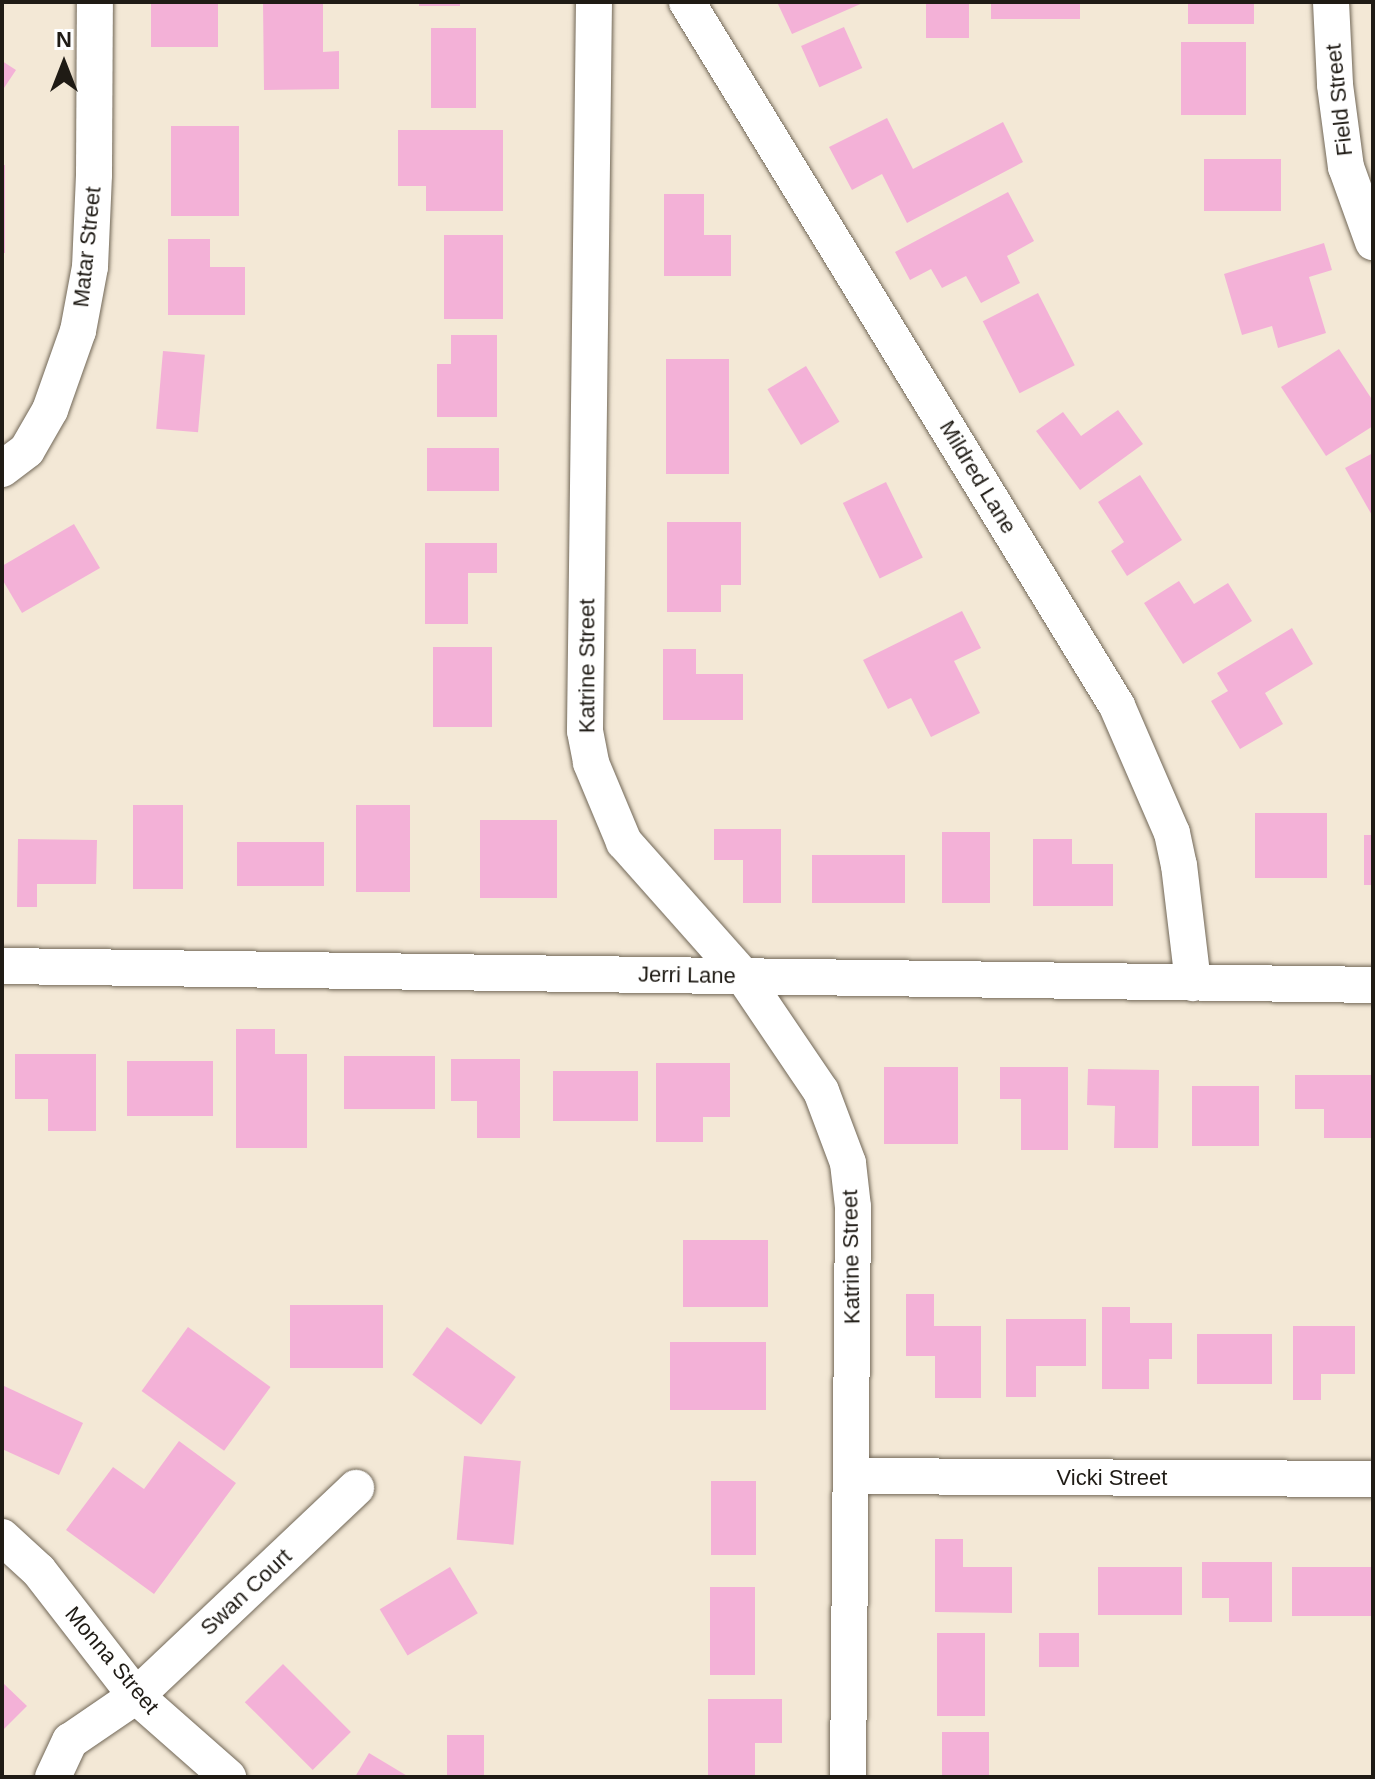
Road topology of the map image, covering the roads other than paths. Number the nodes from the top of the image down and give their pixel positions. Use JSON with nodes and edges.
{"nodes":[{"id":1,"x":95,"y":2,"type":"edge"},
{"id":2,"x":594,"y":2,"type":"edge"},
{"id":3,"x":687,"y":2,"type":"edge"},
{"id":4,"x":1331,"y":2,"type":"edge"},
{"id":5,"x":1373,"y":242,"type":"edge"},
{"id":6,"x":2,"y":469,"type":"edge"},
{"id":7,"x":2,"y":966,"type":"edge"},
{"id":8,"x":743,"y":976,"type":"junction"},
{"id":9,"x":1193,"y":983,"type":"junction"},
{"id":10,"x":1373,"y":985,"type":"edge"},
{"id":11,"x":851,"y":1476,"type":"junction"},
{"id":12,"x":1373,"y":1479,"type":"edge"},
{"id":13,"x":356,"y":1488,"type":"dead end"},
{"id":14,"x":2,"y":1537,"type":"edge"},
{"id":15,"x":136,"y":1696,"type":"junction"},
{"id":16,"x":53,"y":1777,"type":"edge"},
{"id":17,"x":228,"y":1777,"type":"edge"},
{"id":18,"x":848,"y":1777,"type":"edge"}],
"edges":[{"from":1,"to":6,"type":"street","name":"Matar Street"},
{"from":2,"to":8,"type":"street","name":"Katrine Street"},
{"from":3,"to":9,"type":"street","name":"Mildred Lane"},
{"from":4,"to":5,"type":"street","name":"Field Street"},
{"from":7,"to":8,"type":"street","name":"Jerri Lane"},
{"from":8,"to":9,"type":"street","name":"Jerri Lane"},
{"from":8,"to":11,"type":"street","name":"Katrine Street"},
{"from":9,"to":10,"type":"street","name":"Jerri Lane"},
{"from":11,"to":12,"type":"street","name":"Vicki Street"},
{"from":11,"to":18,"type":"street","name":"Katrine Street"},
{"from":13,"to":15,"type":"street","name":"Swan Court"},
{"from":14,"to":15,"type":"street","name":"Monna Street"},
{"from":15,"to":16,"type":"street","name":"Swan Court"},
{"from":15,"to":17,"type":"street","name":"Monna Street"}]}
